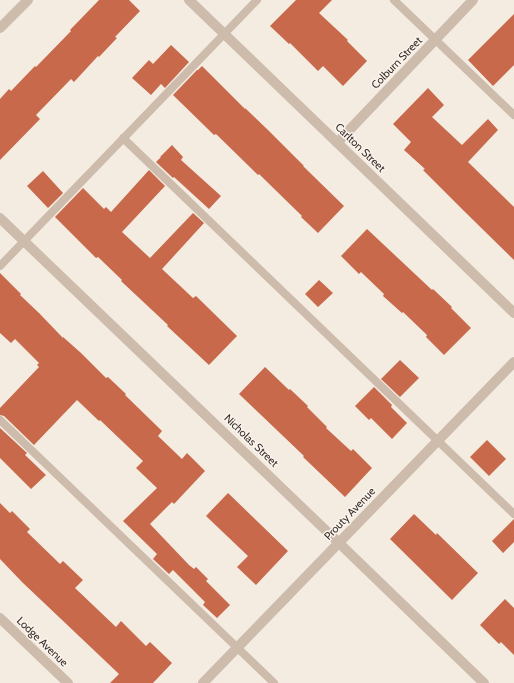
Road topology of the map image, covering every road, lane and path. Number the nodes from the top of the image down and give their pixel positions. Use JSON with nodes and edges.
{"nodes":[{"id":1,"x":28,"y":0,"type":"edge"},
{"id":2,"x":189,"y":0,"type":"edge"},
{"id":3,"x":258,"y":0,"type":"edge"},
{"id":4,"x":394,"y":0,"type":"edge"},
{"id":5,"x":473,"y":0,"type":"edge"},
{"id":6,"x":0,"y":28,"type":"edge"},
{"id":7,"x":224,"y":34,"type":"junction"},
{"id":8,"x":436,"y":40,"type":"junction"},
{"id":9,"x":514,"y":116,"type":"edge"},
{"id":10,"x":123,"y":138,"type":"junction"},
{"id":11,"x":338,"y":143,"type":"junction"},
{"id":12,"x":0,"y":218,"type":"edge"},
{"id":13,"x":24,"y":241,"type":"junction"},
{"id":14,"x":0,"y":266,"type":"edge"},
{"id":15,"x":514,"y":313,"type":"edge"},
{"id":16,"x":514,"y":362,"type":"edge"},
{"id":17,"x":0,"y":420,"type":"edge"},
{"id":18,"x":438,"y":441,"type":"junction"},
{"id":19,"x":514,"y":514,"type":"edge"},
{"id":20,"x":339,"y":543,"type":"junction"},
{"id":21,"x":0,"y":618,"type":"edge"},
{"id":22,"x":237,"y":648,"type":"junction"},
{"id":23,"x":68,"y":683,"type":"edge"},
{"id":24,"x":203,"y":683,"type":"edge"},
{"id":25,"x":274,"y":683,"type":"edge"},
{"id":26,"x":484,"y":683,"type":"edge"}],
"edges":[{"from":1,"to":6,"type":"street"},
{"from":2,"to":7,"type":"street","name":"Carlton Street"},
{"from":3,"to":7,"type":"lane"},
{"from":4,"to":8,"type":"lane"},
{"from":5,"to":8,"type":"street","name":"Colburn Street"},
{"from":7,"to":10,"type":"lane"},
{"from":7,"to":11,"type":"street","name":"Carlton Street"},
{"from":8,"to":9,"type":"lane"},
{"from":8,"to":11,"type":"street","name":"Colburn Street"},
{"from":10,"to":13,"type":"lane"},
{"from":10,"to":18,"type":"lane"},
{"from":11,"to":15,"type":"street","name":"Carlton Street"},
{"from":12,"to":13,"type":"street","name":"Nicholas Street"},
{"from":13,"to":14,"type":"lane"},
{"from":13,"to":20,"type":"street","name":"Nicholas Street"},
{"from":16,"to":18,"type":"street","name":"Prouty Avenue"},
{"from":17,"to":22,"type":"lane"},
{"from":18,"to":19,"type":"lane"},
{"from":18,"to":20,"type":"street","name":"Prouty Avenue"},
{"from":20,"to":22,"type":"street","name":"Prouty Avenue"},
{"from":20,"to":26,"type":"street","name":"Nicholas Street"},
{"from":21,"to":23,"type":"street","name":"Lodge Avenue"},
{"from":22,"to":24,"type":"street","name":"Prouty Avenue"},
{"from":22,"to":25,"type":"lane"}]}
